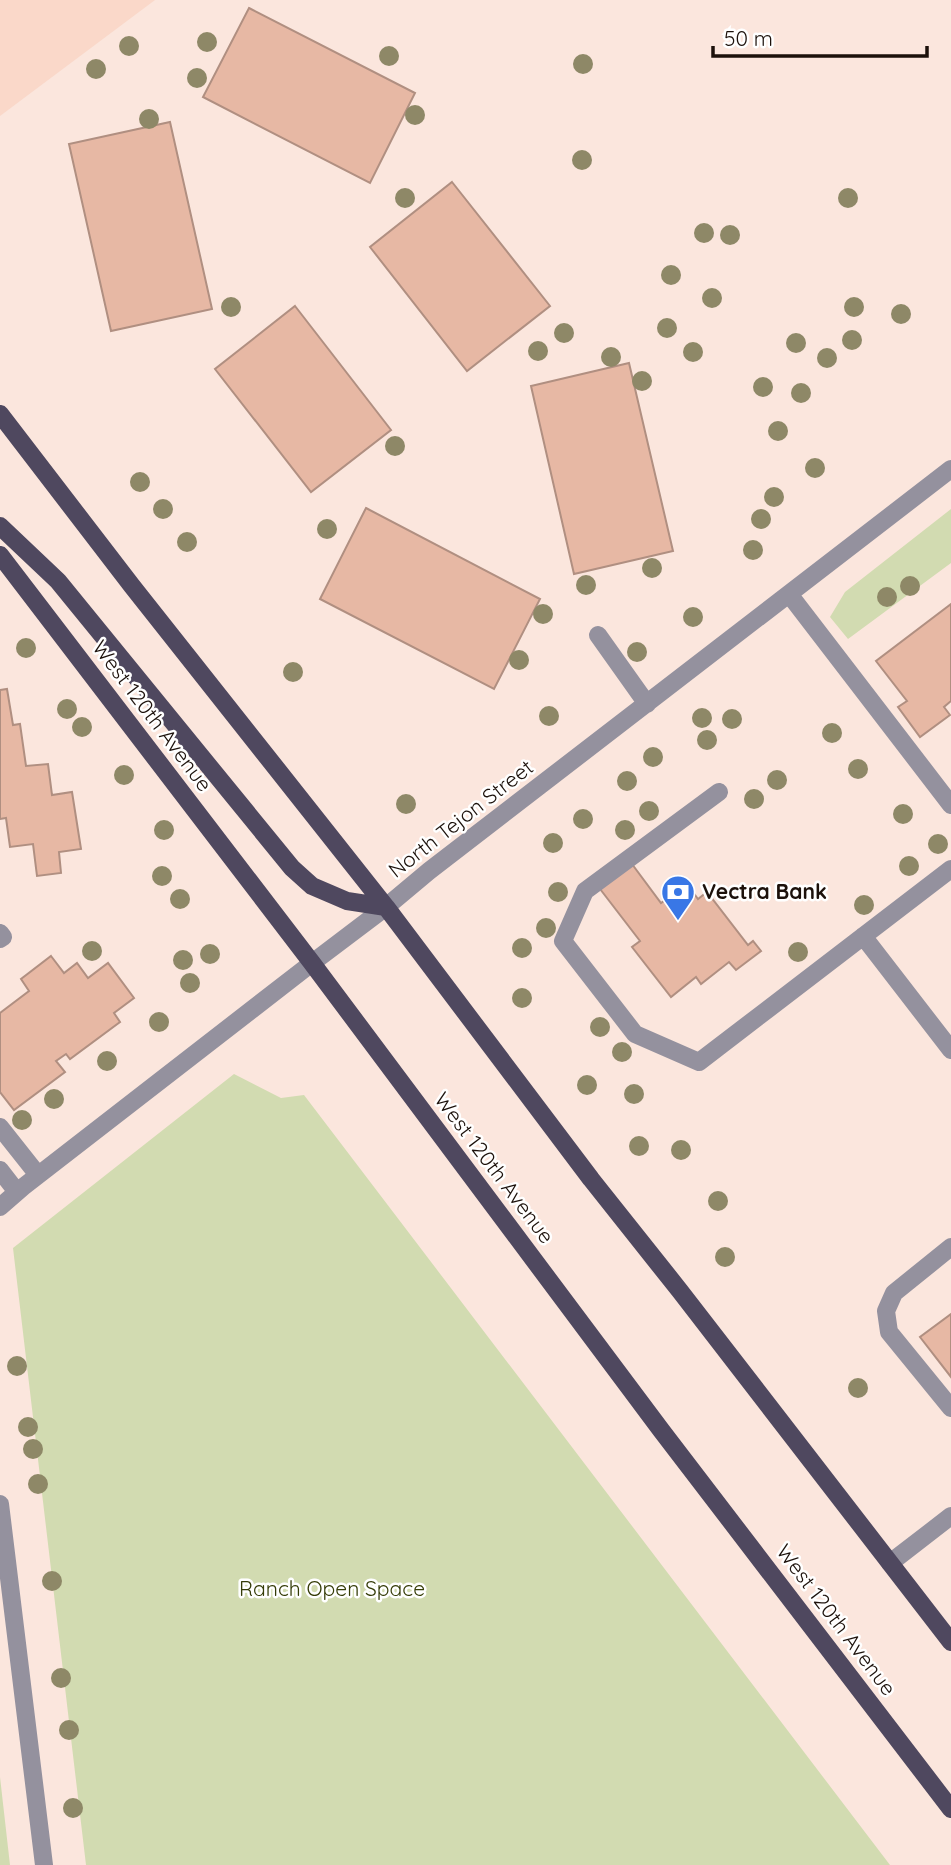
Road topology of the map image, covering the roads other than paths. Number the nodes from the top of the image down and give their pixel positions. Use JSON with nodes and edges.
{"nodes":[{"id":1,"x":0,"y":414,"type":"edge"},
{"id":2,"x":951,"y":469,"type":"edge"},
{"id":3,"x":0,"y":526,"type":"edge"},
{"id":4,"x":0,"y":555,"type":"edge"},
{"id":5,"x":789,"y":594,"type":"junction"},
{"id":6,"x":598,"y":635,"type":"dead end"},
{"id":7,"x":648,"y":704,"type":"junction"},
{"id":8,"x":719,"y":792,"type":"dead end"},
{"id":9,"x":951,"y":805,"type":"edge"},
{"id":10,"x":951,"y":869,"type":"edge"},
{"id":11,"x":386,"y":907,"type":"junction"},
{"id":12,"x":0,"y":933,"type":"edge"},
{"id":13,"x":863,"y":936,"type":"junction"},
{"id":14,"x":0,"y":939,"type":"edge"},
{"id":15,"x":312,"y":963,"type":"junction"},
{"id":16,"x":951,"y":1049,"type":"edge"},
{"id":17,"x":0,"y":1127,"type":"edge"},
{"id":18,"x":0,"y":1170,"type":"edge"},
{"id":19,"x":38,"y":1175,"type":"junction"},
{"id":20,"x":17,"y":1192,"type":"junction"},
{"id":21,"x":0,"y":1207,"type":"edge"},
{"id":22,"x":951,"y":1247,"type":"edge"},
{"id":23,"x":951,"y":1408,"type":"edge"},
{"id":24,"x":0,"y":1504,"type":"edge"},
{"id":25,"x":951,"y":1516,"type":"edge"},
{"id":26,"x":890,"y":1563,"type":"junction"},
{"id":27,"x":951,"y":1642,"type":"edge"},
{"id":28,"x":951,"y":1809,"type":"edge"},
{"id":29,"x":44,"y":1865,"type":"edge"}],
"edges":[{"from":1,"to":11,"type":"main road"},
{"from":2,"to":5,"type":"street","name":"North Tejon Street"},
{"from":3,"to":11,"type":"main road"},
{"from":4,"to":15,"type":"main road","name":"West 120th Avenue"},
{"from":5,"to":7,"type":"street","name":"North Tejon Street"},
{"from":5,"to":9,"type":"street"},
{"from":6,"to":7,"type":"street"},
{"from":7,"to":11,"type":"street","name":"North Tejon Street"},
{"from":8,"to":13,"type":"street"},
{"from":10,"to":13,"type":"street"},
{"from":11,"to":15,"type":"street","name":"North Tejon Street"},
{"from":11,"to":26,"type":"main road"},
{"from":12,"to":14,"type":"street"},
{"from":13,"to":16,"type":"street"},
{"from":15,"to":19,"type":"street","name":"North Tejon Street"},
{"from":15,"to":28,"type":"main road","name":"West 120th Avenue"},
{"from":17,"to":19,"type":"street"},
{"from":18,"to":20,"type":"street"},
{"from":19,"to":20,"type":"street","name":"North Tejon Street"},
{"from":20,"to":21,"type":"street","name":"North Tejon Street"},
{"from":22,"to":23,"type":"street"},
{"from":24,"to":29,"type":"street"},
{"from":25,"to":26,"type":"street"},
{"from":26,"to":27,"type":"main road"}]}
